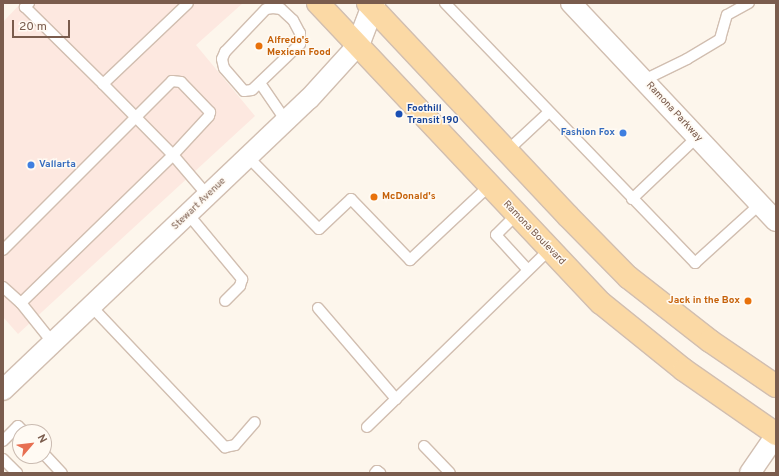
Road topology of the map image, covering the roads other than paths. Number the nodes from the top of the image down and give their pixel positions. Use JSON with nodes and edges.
{"nodes":[{"id":1,"x":29,"y":3,"type":"edge"},
{"id":2,"x":188,"y":3,"type":"edge"},
{"id":3,"x":318,"y":3,"type":"edge"},
{"id":4,"x":445,"y":3,"type":"edge"},
{"id":5,"x":571,"y":3,"type":"edge"},
{"id":6,"x":749,"y":3,"type":"edge"},
{"id":7,"x":372,"y":5,"type":"edge"},
{"id":8,"x":284,"y":6,"type":"edge"},
{"id":9,"x":358,"y":45,"type":"junction"},
{"id":10,"x":644,"y":80,"type":"junction"},
{"id":11,"x":260,"y":83,"type":"junction"},
{"id":12,"x":103,"y":84,"type":"junction"},
{"id":13,"x":549,"y":112,"type":"junction"},
{"id":14,"x":135,"y":117,"type":"junction"},
{"id":15,"x":286,"y":121,"type":"junction"},
{"id":16,"x":697,"y":137,"type":"junction"},
{"id":17,"x":507,"y":151,"type":"junction"},
{"id":18,"x":173,"y":155,"type":"junction"},
{"id":19,"x":248,"y":158,"type":"junction"},
{"id":20,"x":489,"y":186,"type":"junction"},
{"id":21,"x":208,"y":196,"type":"junction"},
{"id":22,"x":632,"y":199,"type":"junction"},
{"id":23,"x":760,"y":204,"type":"junction"},
{"id":24,"x":188,"y":214,"type":"junction"},
{"id":25,"x":516,"y":215,"type":"junction"},
{"id":26,"x":776,"y":221,"type":"edge"},
{"id":27,"x":3,"y":250,"type":"edge"},
{"id":28,"x":549,"y":250,"type":"junction"},
{"id":29,"x":528,"y":270,"type":"junction"},
{"id":30,"x":3,"y":286,"type":"edge"},
{"id":31,"x":225,"y":301,"type":"dead end"},
{"id":32,"x":21,"y":303,"type":"junction"},
{"id":33,"x":91,"y":306,"type":"junction"},
{"id":34,"x":318,"y":308,"type":"dead end"},
{"id":35,"x":53,"y":343,"type":"junction"},
{"id":36,"x":776,"y":386,"type":"edge"},
{"id":37,"x":3,"y":390,"type":"edge"},
{"id":38,"x":396,"y":399,"type":"junction"},
{"id":39,"x":255,"y":422,"type":"dead end"},
{"id":40,"x":367,"y":427,"type":"dead end"},
{"id":41,"x":12,"y":431,"type":"edge"},
{"id":42,"x":776,"y":434,"type":"edge"},
{"id":43,"x":4,"y":438,"type":"edge"},
{"id":44,"x":424,"y":446,"type":"dead end"},
{"id":45,"x":3,"y":459,"type":"edge"},
{"id":46,"x":52,"y":462,"type":"edge"},
{"id":47,"x":16,"y":473,"type":"edge"},
{"id":48,"x":62,"y":473,"type":"edge"},
{"id":49,"x":375,"y":473,"type":"edge"},
{"id":50,"x":380,"y":473,"type":"edge"},
{"id":51,"x":450,"y":473,"type":"edge"},
{"id":52,"x":750,"y":473,"type":"edge"}],
"edges":[{"from":1,"to":12,"type":"lane"},
{"from":2,"to":12,"type":"lane"},
{"from":3,"to":9,"type":"main road","name":"Ramona Boulevard"},
{"from":4,"to":13,"type":"lane"},
{"from":5,"to":10,"type":"street","name":"Ramona Parkway"},
{"from":6,"to":10,"type":"lane"},
{"from":7,"to":9,"type":"street","name":"Stewart Avenue"},
{"from":7,"to":17,"type":"main road"},
{"from":8,"to":11,"type":"lane"},
{"from":8,"to":11,"type":"lane"},
{"from":9,"to":15,"type":"street","name":"Stewart Avenue"},
{"from":9,"to":20,"type":"main road","name":"Ramona Boulevard"},
{"from":10,"to":16,"type":"street","name":"Ramona Parkway"},
{"from":11,"to":15,"type":"lane"},
{"from":12,"to":14,"type":"lane"},
{"from":13,"to":17,"type":"lane"},
{"from":13,"to":22,"type":"lane"},
{"from":14,"to":18,"type":"lane"},
{"from":14,"to":18,"type":"lane"},
{"from":14,"to":27,"type":"lane"},
{"from":15,"to":19,"type":"street","name":"Stewart Avenue"},
{"from":16,"to":22,"type":"lane"},
{"from":16,"to":23,"type":"street","name":"Ramona Parkway"},
{"from":17,"to":36,"type":"main road"},
{"from":18,"to":21,"type":"lane"},
{"from":18,"to":32,"type":"lane"},
{"from":19,"to":20,"type":"lane"},
{"from":19,"to":21,"type":"street","name":"Stewart Avenue"},
{"from":20,"to":25,"type":"main road","name":"Ramona Boulevard"},
{"from":21,"to":24,"type":"street","name":"Stewart Avenue"},
{"from":22,"to":23,"type":"lane"},
{"from":23,"to":26,"type":"street","name":"Ramona Parkway"},
{"from":24,"to":31,"type":"lane"},
{"from":24,"to":33,"type":"street","name":"Stewart Avenue"},
{"from":25,"to":28,"type":"main road","name":"Ramona Boulevard"},
{"from":25,"to":29,"type":"lane"},
{"from":28,"to":29,"type":"lane"},
{"from":28,"to":42,"type":"main road","name":"Ramona Boulevard"},
{"from":29,"to":38,"type":"lane"},
{"from":30,"to":32,"type":"lane"},
{"from":32,"to":35,"type":"lane"},
{"from":33,"to":35,"type":"street","name":"Stewart Avenue"},
{"from":33,"to":39,"type":"lane"},
{"from":34,"to":38,"type":"lane"},
{"from":35,"to":37,"type":"street","name":"Stewart Avenue"},
{"from":38,"to":40,"type":"lane"},
{"from":41,"to":43,"type":"lane"},
{"from":42,"to":52,"type":"street"},
{"from":44,"to":51,"type":"lane"},
{"from":45,"to":47,"type":"lane"},
{"from":46,"to":48,"type":"lane"},
{"from":49,"to":50,"type":"lane"}]}
